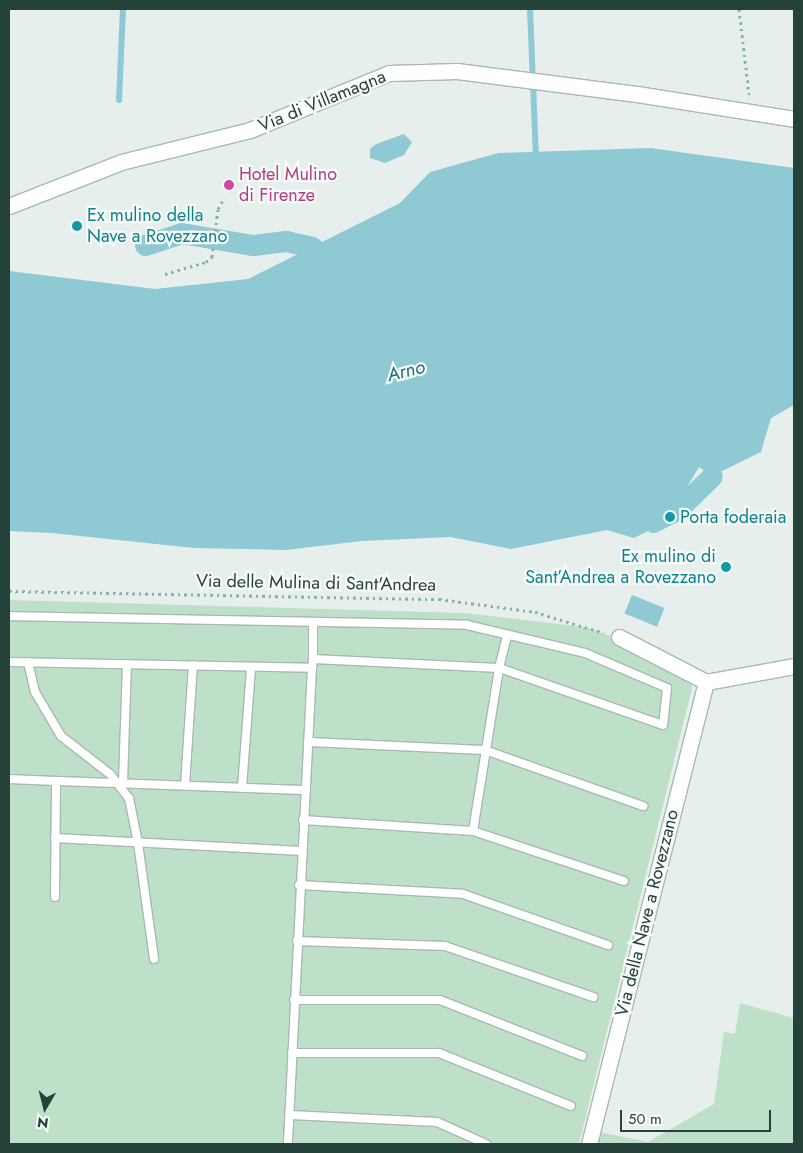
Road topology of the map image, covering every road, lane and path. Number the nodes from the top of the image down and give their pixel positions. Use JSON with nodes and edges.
{"nodes":[{"id":1,"x":739,"y":9,"type":"edge"},
{"id":2,"x":752,"y":112,"type":"junction"},
{"id":3,"x":794,"y":119,"type":"edge"},
{"id":4,"x":224,"y":198,"type":"dead end"},
{"id":5,"x":9,"y":206,"type":"edge"},
{"id":6,"x":165,"y":274,"type":"dead end"},
{"id":7,"x":9,"y":591,"type":"edge"},
{"id":8,"x":9,"y":616,"type":"edge"},
{"id":9,"x":313,"y":622,"type":"junction"},
{"id":10,"x":507,"y":637,"type":"junction"},
{"id":11,"x":618,"y":637,"type":"joint"},
{"id":12,"x":313,"y":659,"type":"junction"},
{"id":13,"x":9,"y":662,"type":"edge"},
{"id":14,"x":28,"y":662,"type":"junction"},
{"id":15,"x":127,"y":664,"type":"junction"},
{"id":16,"x":193,"y":665,"type":"junction"},
{"id":17,"x":794,"y":666,"type":"edge"},
{"id":18,"x":251,"y":667,"type":"junction"},
{"id":19,"x":312,"y":668,"type":"junction"},
{"id":20,"x":499,"y":668,"type":"junction"},
{"id":21,"x":706,"y":682,"type":"junction"},
{"id":22,"x":308,"y":742,"type":"junction"},
{"id":23,"x":485,"y":750,"type":"junction"},
{"id":24,"x":9,"y":780,"type":"edge"},
{"id":25,"x":56,"y":781,"type":"junction"},
{"id":26,"x":121,"y":783,"type":"junction"},
{"id":27,"x":185,"y":785,"type":"junction"},
{"id":28,"x":242,"y":788,"type":"junction"},
{"id":29,"x":305,"y":790,"type":"junction"},
{"id":30,"x":643,"y":806,"type":"dead end"},
{"id":31,"x":303,"y":820,"type":"junction"},
{"id":32,"x":473,"y":830,"type":"junction"},
{"id":33,"x":55,"y":838,"type":"junction"},
{"id":34,"x":138,"y":843,"type":"junction"},
{"id":35,"x":302,"y":851,"type":"junction"},
{"id":36,"x":624,"y":881,"type":"dead end"},
{"id":37,"x":300,"y":885,"type":"junction"},
{"id":38,"x":55,"y":897,"type":"dead end"},
{"id":39,"x":297,"y":941,"type":"junction"},
{"id":40,"x":608,"y":945,"type":"dead end"},
{"id":41,"x":154,"y":959,"type":"dead end"},
{"id":42,"x":593,"y":997,"type":"dead end"},
{"id":43,"x":294,"y":1000,"type":"junction"},
{"id":44,"x":292,"y":1053,"type":"junction"},
{"id":45,"x":582,"y":1056,"type":"dead end"},
{"id":46,"x":570,"y":1106,"type":"dead end"},
{"id":47,"x":290,"y":1115,"type":"junction"},
{"id":48,"x":288,"y":1144,"type":"edge"},
{"id":49,"x":486,"y":1144,"type":"edge"},
{"id":50,"x":589,"y":1144,"type":"edge"}],
"edges":[{"from":1,"to":2,"type":"path"},
{"from":2,"to":3,"type":"street","name":"Via di Villamagna"},
{"from":2,"to":5,"type":"street","name":"Via di Villamagna"},
{"from":4,"to":6,"type":"path"},
{"from":7,"to":11,"type":"path","name":"Via delle Mulina di Sant'Andrea"},
{"from":8,"to":9,"type":"lane"},
{"from":9,"to":10,"type":"lane"},
{"from":9,"to":12,"type":"lane"},
{"from":10,"to":20,"type":"lane"},
{"from":10,"to":20,"type":"lane"},
{"from":11,"to":21,"type":"street"},
{"from":12,"to":19,"type":"lane"},
{"from":12,"to":20,"type":"lane"},
{"from":13,"to":14,"type":"lane"},
{"from":14,"to":15,"type":"lane"},
{"from":14,"to":26,"type":"lane"},
{"from":15,"to":16,"type":"lane"},
{"from":15,"to":26,"type":"lane"},
{"from":16,"to":18,"type":"lane"},
{"from":16,"to":27,"type":"lane"},
{"from":17,"to":21,"type":"street"},
{"from":18,"to":19,"type":"lane"},
{"from":18,"to":28,"type":"lane"},
{"from":19,"to":22,"type":"lane"},
{"from":20,"to":23,"type":"lane"},
{"from":21,"to":50,"type":"street","name":"Via della Nave a Rovezzano"},
{"from":22,"to":23,"type":"lane"},
{"from":22,"to":29,"type":"lane"},
{"from":23,"to":30,"type":"lane"},
{"from":23,"to":32,"type":"lane"},
{"from":24,"to":25,"type":"lane"},
{"from":25,"to":26,"type":"lane"},
{"from":25,"to":33,"type":"lane"},
{"from":26,"to":27,"type":"lane"},
{"from":26,"to":34,"type":"lane"},
{"from":27,"to":28,"type":"lane"},
{"from":28,"to":29,"type":"lane"},
{"from":29,"to":31,"type":"lane"},
{"from":31,"to":32,"type":"lane"},
{"from":31,"to":35,"type":"lane"},
{"from":32,"to":36,"type":"lane"},
{"from":33,"to":34,"type":"lane"},
{"from":33,"to":38,"type":"lane"},
{"from":34,"to":35,"type":"lane"},
{"from":34,"to":41,"type":"lane"},
{"from":35,"to":37,"type":"lane"},
{"from":37,"to":39,"type":"lane"},
{"from":37,"to":40,"type":"lane"},
{"from":39,"to":42,"type":"lane"},
{"from":39,"to":43,"type":"lane"},
{"from":43,"to":44,"type":"lane"},
{"from":43,"to":45,"type":"lane"},
{"from":44,"to":46,"type":"lane"},
{"from":44,"to":47,"type":"lane"},
{"from":47,"to":48,"type":"lane"},
{"from":47,"to":49,"type":"lane"}]}
